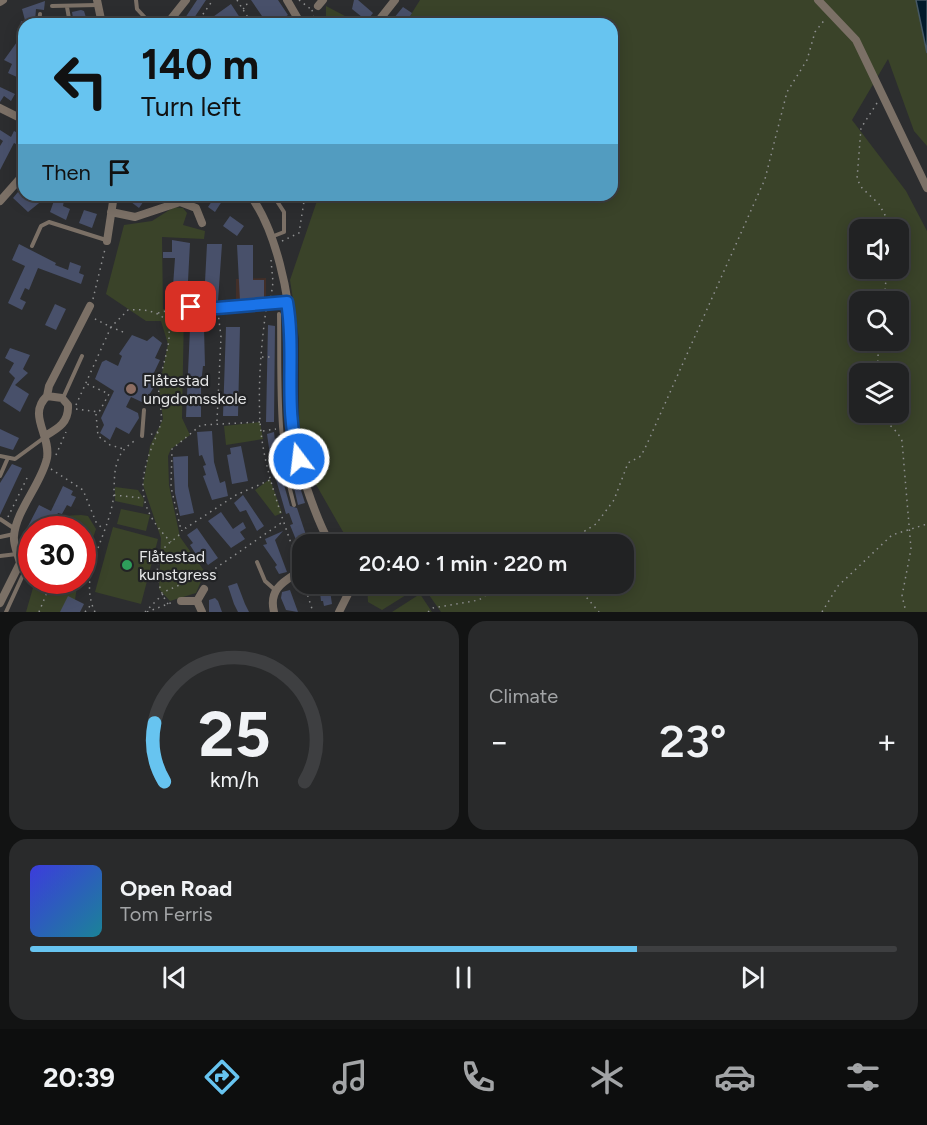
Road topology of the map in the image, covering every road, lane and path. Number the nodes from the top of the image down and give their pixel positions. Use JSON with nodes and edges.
{"nodes":[{"id":1,"x":136,"y":0,"type":"edge"},
{"id":2,"x":186,"y":0,"type":"edge"},
{"id":3,"x":213,"y":0,"type":"edge"},
{"id":4,"x":237,"y":0,"type":"edge"},
{"id":5,"x":246,"y":0,"type":"edge"},
{"id":6,"x":287,"y":0,"type":"edge"},
{"id":7,"x":298,"y":0,"type":"edge"},
{"id":8,"x":395,"y":0,"type":"edge"},
{"id":9,"x":818,"y":0,"type":"edge"},
{"id":10,"x":98,"y":2,"type":"edge"},
{"id":11,"x":317,"y":5,"type":"edge"},
{"id":12,"x":51,"y":6,"type":"dead end"},
{"id":13,"x":67,"y":7,"type":"junction"},
{"id":14,"x":243,"y":9,"type":"junction"},
{"id":15,"x":831,"y":12,"type":"junction"},
{"id":16,"x":40,"y":14,"type":"dead end"},
{"id":17,"x":40,"y":18,"type":"edge"},
{"id":18,"x":69,"y":18,"type":"edge"},
{"id":19,"x":101,"y":18,"type":"edge"},
{"id":20,"x":145,"y":18,"type":"edge"},
{"id":21,"x":172,"y":18,"type":"edge"},
{"id":22,"x":201,"y":18,"type":"edge"},
{"id":23,"x":248,"y":18,"type":"edge"},
{"id":24,"x":298,"y":18,"type":"edge"},
{"id":25,"x":381,"y":18,"type":"edge"},
{"id":26,"x":883,"y":95,"type":"junction"},
{"id":27,"x":0,"y":108,"type":"edge"},
{"id":28,"x":18,"y":117,"type":"edge"},
{"id":29,"x":18,"y":181,"type":"edge"},
{"id":30,"x":927,"y":188,"type":"edge"},
{"id":31,"x":0,"y":201,"type":"edge"},
{"id":32,"x":113,"y":201,"type":"edge"},
{"id":33,"x":253,"y":201,"type":"edge"},
{"id":34,"x":277,"y":201,"type":"edge"},
{"id":35,"x":304,"y":201,"type":"edge"},
{"id":36,"x":111,"y":212,"type":"junction"},
{"id":37,"x":887,"y":219,"type":"edge"},
{"id":38,"x":202,"y":223,"type":"dead end"},
{"id":39,"x":271,"y":240,"type":"junction"},
{"id":40,"x":107,"y":241,"type":"junction"},
{"id":41,"x":32,"y":246,"type":"dead end"},
{"id":42,"x":270,"y":259,"type":"dead end"},
{"id":43,"x":287,"y":302,"type":"junction"},
{"id":44,"x":269,"y":304,"type":"junction"},
{"id":45,"x":90,"y":306,"type":"joint"},
{"id":46,"x":189,"y":308,"type":"junction"},
{"id":47,"x":217,"y":308,"type":"junction"},
{"id":48,"x":157,"y":314,"type":"junction"},
{"id":49,"x":279,"y":314,"type":"dead end"},
{"id":50,"x":86,"y":315,"type":"junction"},
{"id":51,"x":187,"y":318,"type":"dead end"},
{"id":52,"x":111,"y":327,"type":"junction"},
{"id":53,"x":123,"y":332,"type":"dead end"},
{"id":54,"x":82,"y":356,"type":"dead end"},
{"id":55,"x":261,"y":357,"type":"junction"},
{"id":56,"x":279,"y":359,"type":"junction"},
{"id":57,"x":291,"y":361,"type":"junction"},
{"id":58,"x":85,"y":383,"type":"junction"},
{"id":59,"x":47,"y":396,"type":"junction"},
{"id":60,"x":62,"y":398,"type":"junction"},
{"id":61,"x":75,"y":408,"type":"junction"},
{"id":62,"x":144,"y":410,"type":"dead end"},
{"id":63,"x":96,"y":413,"type":"junction"},
{"id":64,"x":68,"y":422,"type":"junction"},
{"id":65,"x":217,"y":422,"type":"junction"},
{"id":66,"x":260,"y":422,"type":"junction"},
{"id":67,"x":886,"y":423,"type":"edge"},
{"id":68,"x":291,"y":427,"type":"junction"},
{"id":69,"x":280,"y":429,"type":"junction"},
{"id":70,"x":262,"y":431,"type":"junction"},
{"id":71,"x":158,"y":432,"type":"junction"},
{"id":72,"x":45,"y":436,"type":"junction"},
{"id":73,"x":142,"y":436,"type":"junction"},
{"id":74,"x":124,"y":449,"type":"junction"},
{"id":75,"x":0,"y":456,"type":"edge"},
{"id":76,"x":54,"y":459,"type":"dead end"},
{"id":77,"x":7,"y":460,"type":"junction"},
{"id":78,"x":45,"y":465,"type":"junction"},
{"id":79,"x":0,"y":476,"type":"edge"},
{"id":80,"x":27,"y":478,"type":"dead end"},
{"id":81,"x":270,"y":479,"type":"junction"},
{"id":82,"x":113,"y":495,"type":"junction"},
{"id":83,"x":142,"y":498,"type":"junction"},
{"id":84,"x":294,"y":505,"type":"dead end"},
{"id":85,"x":0,"y":519,"type":"edge"},
{"id":86,"x":284,"y":521,"type":"junction"},
{"id":87,"x":5,"y":523,"type":"junction"},
{"id":88,"x":927,"y":524,"type":"edge"},
{"id":89,"x":182,"y":528,"type":"junction"},
{"id":90,"x":103,"y":529,"type":"junction"},
{"id":91,"x":909,"y":531,"type":"junction"},
{"id":92,"x":15,"y":532,"type":"junction"},
{"id":93,"x":325,"y":534,"type":"edge"},
{"id":94,"x":580,"y":534,"type":"edge"},
{"id":95,"x":0,"y":537,"type":"edge"},
{"id":96,"x":171,"y":542,"type":"junction"},
{"id":97,"x":292,"y":543,"type":"edge"},
{"id":98,"x":18,"y":553,"type":"joint"},
{"id":99,"x":0,"y":556,"type":"edge"},
{"id":100,"x":96,"y":556,"type":"edge"},
{"id":101,"x":257,"y":562,"type":"dead end"},
{"id":102,"x":18,"y":573,"type":"edge"},
{"id":103,"x":292,"y":577,"type":"edge"},
{"id":104,"x":18,"y":579,"type":"edge"},
{"id":105,"x":204,"y":589,"type":"dead end"},
{"id":106,"x":274,"y":589,"type":"junction"},
{"id":107,"x":46,"y":594,"type":"edge"},
{"id":108,"x":89,"y":594,"type":"edge"},
{"id":109,"x":307,"y":594,"type":"edge"},
{"id":110,"x":348,"y":594,"type":"edge"},
{"id":111,"x":487,"y":594,"type":"edge"},
{"id":112,"x":584,"y":594,"type":"edge"},
{"id":113,"x":162,"y":596,"type":"junction"},
{"id":114,"x":181,"y":601,"type":"joint"},
{"id":115,"x":197,"y":601,"type":"junction"},
{"id":116,"x":0,"y":603,"type":"edge"},
{"id":117,"x":91,"y":604,"type":"junction"},
{"id":118,"x":168,"y":604,"type":"junction"},
{"id":119,"x":6,"y":612,"type":"edge"},
{"id":120,"x":39,"y":612,"type":"edge"},
{"id":121,"x":85,"y":612,"type":"edge"},
{"id":122,"x":94,"y":612,"type":"edge"},
{"id":123,"x":146,"y":612,"type":"edge"},
{"id":124,"x":202,"y":612,"type":"edge"},
{"id":125,"x":274,"y":612,"type":"edge"},
{"id":126,"x":313,"y":612,"type":"edge"},
{"id":127,"x":339,"y":612,"type":"edge"},
{"id":128,"x":428,"y":612,"type":"edge"},
{"id":129,"x":599,"y":612,"type":"edge"},
{"id":130,"x":822,"y":612,"type":"edge"},
{"id":131,"x":906,"y":612,"type":"edge"}],
"edges":[{"from":1,"to":20,"type":"lane"},
{"from":2,"to":21,"type":"street"},
{"from":3,"to":22,"type":"path"},
{"from":4,"to":14,"type":"path"},
{"from":5,"to":14,"type":"path"},
{"from":6,"to":24,"type":"street"},
{"from":7,"to":11,"type":"path"},
{"from":8,"to":25,"type":"street"},
{"from":9,"to":15,"type":"street"},
{"from":10,"to":13,"type":"lane"},
{"from":10,"to":19,"type":"street"},
{"from":12,"to":13,"type":"lane"},
{"from":13,"to":18,"type":"lane"},
{"from":14,"to":23,"type":"path"},
{"from":15,"to":26,"type":"street"},
{"from":15,"to":94,"type":"path"},
{"from":16,"to":17,"type":"lane"},
{"from":26,"to":30,"type":"street"},
{"from":26,"to":37,"type":"path"},
{"from":27,"to":28,"type":"street"},
{"from":29,"to":31,"type":"street"},
{"from":32,"to":36,"type":"street"},
{"from":33,"to":39,"type":"street"},
{"from":34,"to":39,"type":"lane"},
{"from":35,"to":39,"type":"path"},
{"from":36,"to":38,"type":"street"},
{"from":36,"to":40,"type":"street"},
{"from":39,"to":43,"type":"street"},
{"from":40,"to":41,"type":"lane"},
{"from":40,"to":45,"type":"path"},
{"from":42,"to":44,"type":"path"},
{"from":43,"to":44,"type":"lane"},
{"from":43,"to":57,"type":"street"},
{"from":44,"to":47,"type":"lane"},
{"from":44,"to":55,"type":"path"},
{"from":45,"to":50,"type":"street"},
{"from":46,"to":47,"type":"lane"},
{"from":46,"to":48,"type":"path"},
{"from":46,"to":51,"type":"lane"},
{"from":47,"to":65,"type":"path"},
{"from":48,"to":52,"type":"path"},
{"from":48,"to":71,"type":"path"},
{"from":49,"to":56,"type":"lane"},
{"from":50,"to":52,"type":"path"},
{"from":50,"to":59,"type":"street"},
{"from":52,"to":53,"type":"path"},
{"from":52,"to":58,"type":"path"},
{"from":54,"to":60,"type":"lane"},
{"from":55,"to":56,"type":"path"},
{"from":55,"to":66,"type":"path"},
{"from":56,"to":57,"type":"lane"},
{"from":56,"to":69,"type":"lane"},
{"from":57,"to":68,"type":"street"},
{"from":58,"to":61,"type":"path"},
{"from":58,"to":63,"type":"path"},
{"from":59,"to":60,"type":"street"},
{"from":59,"to":72,"type":"street"},
{"from":60,"to":64,"type":"street"},
{"from":61,"to":63,"type":"path"},
{"from":61,"to":64,"type":"path"},
{"from":62,"to":73,"type":"lane"},
{"from":63,"to":74,"type":"path"},
{"from":64,"to":72,"type":"street"},
{"from":64,"to":76,"type":"path"},
{"from":65,"to":66,"type":"path"},
{"from":65,"to":89,"type":"path"},
{"from":66,"to":70,"type":"path"},
{"from":67,"to":91,"type":"path"},
{"from":68,"to":69,"type":"lane"},
{"from":68,"to":93,"type":"street"},
{"from":69,"to":70,"type":"path"},
{"from":69,"to":84,"type":"lane"},
{"from":70,"to":81,"type":"path"},
{"from":71,"to":73,"type":"path"},
{"from":71,"to":83,"type":"path"},
{"from":72,"to":77,"type":"lane"},
{"from":72,"to":78,"type":"street"},
{"from":73,"to":74,"type":"path"},
{"from":74,"to":82,"type":"path"},
{"from":75,"to":77,"type":"lane"},
{"from":77,"to":79,"type":"lane"},
{"from":78,"to":90,"type":"path"},
{"from":78,"to":92,"type":"street"},
{"from":80,"to":87,"type":"path"},
{"from":81,"to":86,"type":"path"},
{"from":81,"to":89,"type":"path"},
{"from":82,"to":83,"type":"path"},
{"from":82,"to":90,"type":"path"},
{"from":83,"to":96,"type":"path"},
{"from":85,"to":87,"type":"lane"},
{"from":86,"to":97,"type":"path"},
{"from":86,"to":113,"type":"path"},
{"from":87,"to":92,"type":"lane"},
{"from":88,"to":91,"type":"path"},
{"from":89,"to":96,"type":"path"},
{"from":90,"to":100,"type":"path"},
{"from":91,"to":130,"type":"path"},
{"from":91,"to":131,"type":"path"},
{"from":92,"to":95,"type":"lane"},
{"from":92,"to":98,"type":"street"},
{"from":96,"to":113,"type":"path"},
{"from":98,"to":99,"type":"lane"},
{"from":101,"to":106,"type":"lane"},
{"from":102,"to":116,"type":"street"},
{"from":103,"to":106,"type":"street"},
{"from":104,"to":119,"type":"lane"},
{"from":105,"to":115,"type":"street"},
{"from":106,"to":125,"type":"street"},
{"from":107,"to":120,"type":"path"},
{"from":108,"to":117,"type":"path"},
{"from":109,"to":126,"type":"path"},
{"from":110,"to":127,"type":"street"},
{"from":111,"to":128,"type":"path"},
{"from":112,"to":129,"type":"path"},
{"from":113,"to":118,"type":"path"},
{"from":113,"to":123,"type":"path"},
{"from":114,"to":115,"type":"street"},
{"from":114,"to":118,"type":"path"},
{"from":115,"to":124,"type":"street"},
{"from":117,"to":121,"type":"path"},
{"from":117,"to":122,"type":"path"},
{"from":118,"to":123,"type":"path"}]}
